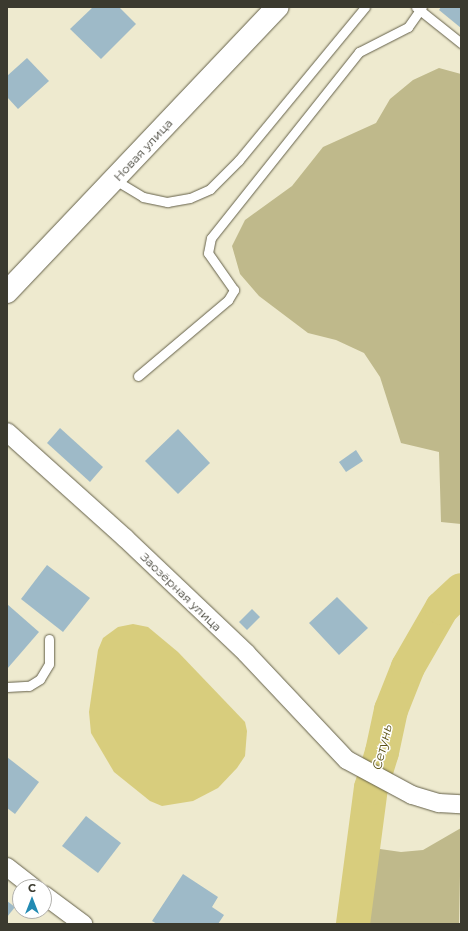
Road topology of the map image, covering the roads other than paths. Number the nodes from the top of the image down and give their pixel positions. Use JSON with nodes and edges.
{"nodes":[{"id":1,"x":277,"y":7,"type":"edge"},
{"id":2,"x":365,"y":7,"type":"edge"},
{"id":3,"x":419,"y":8,"type":"edge"},
{"id":4,"x":461,"y":43,"type":"edge"},
{"id":5,"x":115,"y":180,"type":"junction"},
{"id":6,"x":7,"y":292,"type":"edge"},
{"id":7,"x":138,"y":376,"type":"dead end"},
{"id":8,"x":7,"y":432,"type":"edge"},
{"id":9,"x":49,"y":639,"type":"dead end"},
{"id":10,"x":7,"y":687,"type":"edge"},
{"id":11,"x":461,"y":804,"type":"edge"},
{"id":12,"x":7,"y":867,"type":"edge"},
{"id":13,"x":23,"y":879,"type":"edge"},
{"id":14,"x":52,"y":901,"type":"edge"},
{"id":15,"x":83,"y":924,"type":"edge"}],
"edges":[{"from":1,"to":5,"type":"street","name":"Новая улица"},
{"from":2,"to":5,"type":"lane"},
{"from":3,"to":4,"type":"lane"},
{"from":3,"to":7,"type":"lane"},
{"from":5,"to":6,"type":"street","name":"Новая улица"},
{"from":8,"to":11,"type":"street","name":"Заозёрная улица"},
{"from":9,"to":10,"type":"lane"},
{"from":12,"to":13,"type":"street"},
{"from":14,"to":15,"type":"street"}]}
